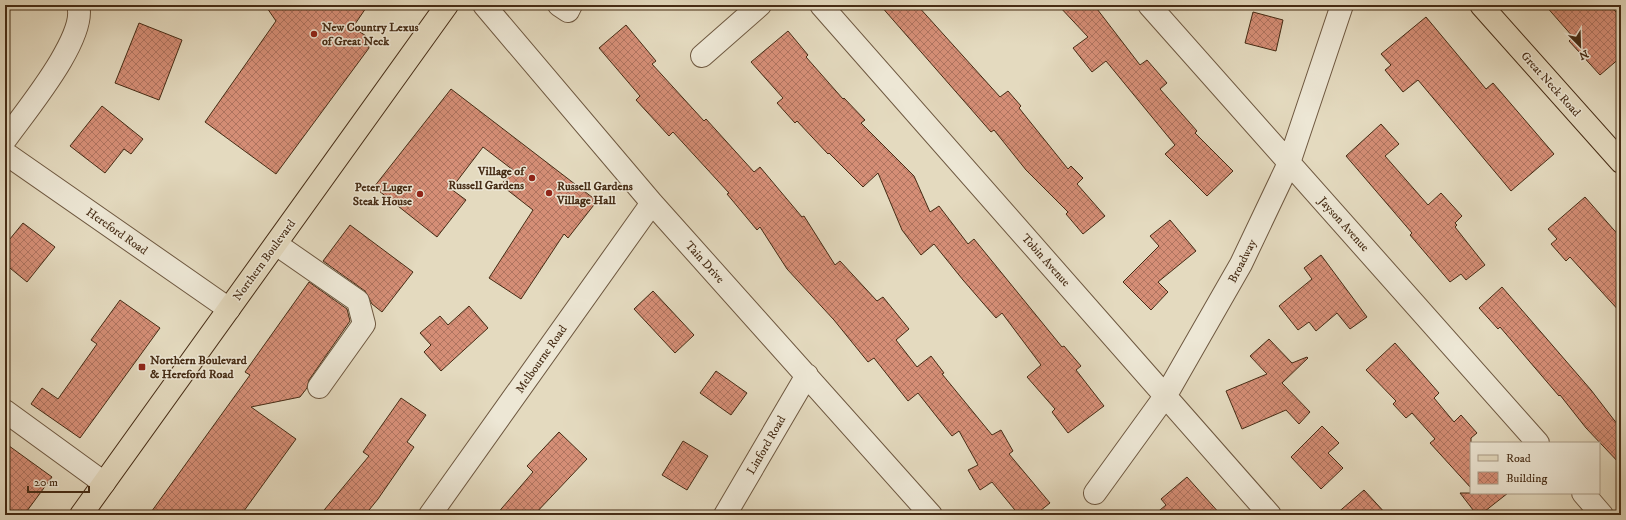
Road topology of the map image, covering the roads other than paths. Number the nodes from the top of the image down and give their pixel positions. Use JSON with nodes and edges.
{"nodes":[{"id":1,"x":78,"y":5,"type":"edge"},
{"id":2,"x":447,"y":5,"type":"edge"},
{"id":3,"x":484,"y":5,"type":"edge"},
{"id":4,"x":559,"y":5,"type":"edge"},
{"id":5,"x":571,"y":5,"type":"edge"},
{"id":6,"x":760,"y":5,"type":"edge"},
{"id":7,"x":820,"y":5,"type":"edge"},
{"id":8,"x":1149,"y":5,"type":"edge"},
{"id":9,"x":1342,"y":5,"type":"edge"},
{"id":10,"x":1482,"y":5,"type":"edge"},
{"id":11,"x":702,"y":56,"type":"dead end"},
{"id":12,"x":5,"y":140,"type":"edge"},
{"id":13,"x":5,"y":153,"type":"edge"},
{"id":14,"x":1621,"y":162,"type":"edge"},
{"id":15,"x":1289,"y":163,"type":"junction"},
{"id":16,"x":652,"y":203,"type":"junction"},
{"id":17,"x":276,"y":244,"type":"junction"},
{"id":18,"x":229,"y":309,"type":"junction"},
{"id":19,"x":807,"y":375,"type":"junction"},
{"id":20,"x":319,"y":387,"type":"dead end"},
{"id":21,"x":1166,"y":395,"type":"junction"},
{"id":22,"x":5,"y":411,"type":"edge"},
{"id":23,"x":1537,"y":442,"type":"edge"},
{"id":24,"x":104,"y":482,"type":"junction"},
{"id":25,"x":1095,"y":493,"type":"dead end"},
{"id":26,"x":1584,"y":494,"type":"edge"},
{"id":27,"x":80,"y":515,"type":"edge"},
{"id":28,"x":430,"y":515,"type":"edge"},
{"id":29,"x":725,"y":515,"type":"edge"},
{"id":30,"x":932,"y":515,"type":"edge"},
{"id":31,"x":1270,"y":515,"type":"edge"},
{"id":32,"x":1602,"y":515,"type":"edge"}],
"edges":[{"from":1,"to":12,"type":"street"},
{"from":2,"to":17,"type":"main road","name":"Northern Boulevard"},
{"from":3,"to":16,"type":"street","name":"Tain Drive"},
{"from":4,"to":5,"type":"street"},
{"from":6,"to":11,"type":"street"},
{"from":7,"to":21,"type":"street","name":"Tobin Avenue"},
{"from":8,"to":15,"type":"street","name":"Jayson Avenue"},
{"from":9,"to":15,"type":"street","name":"Broadway"},
{"from":10,"to":14,"type":"main road","name":"Great Neck Road"},
{"from":13,"to":18,"type":"street","name":"Hereford Road"},
{"from":15,"to":21,"type":"street","name":"Broadway"},
{"from":15,"to":23,"type":"street","name":"Jayson Avenue"},
{"from":16,"to":19,"type":"street","name":"Tain Drive"},
{"from":16,"to":28,"type":"street","name":"Melbourne Road"},
{"from":17,"to":18,"type":"main road","name":"Northern Boulevard"},
{"from":17,"to":20,"type":"street"},
{"from":18,"to":24,"type":"main road","name":"Northern Boulevard"},
{"from":19,"to":29,"type":"street","name":"Linford Road"},
{"from":19,"to":30,"type":"street","name":"Tain Drive"},
{"from":21,"to":25,"type":"street","name":"Broadway"},
{"from":21,"to":31,"type":"street","name":"Tobin Avenue"},
{"from":22,"to":24,"type":"street"},
{"from":24,"to":27,"type":"main road","name":"Northern Boulevard"},
{"from":26,"to":32,"type":"street"}]}
